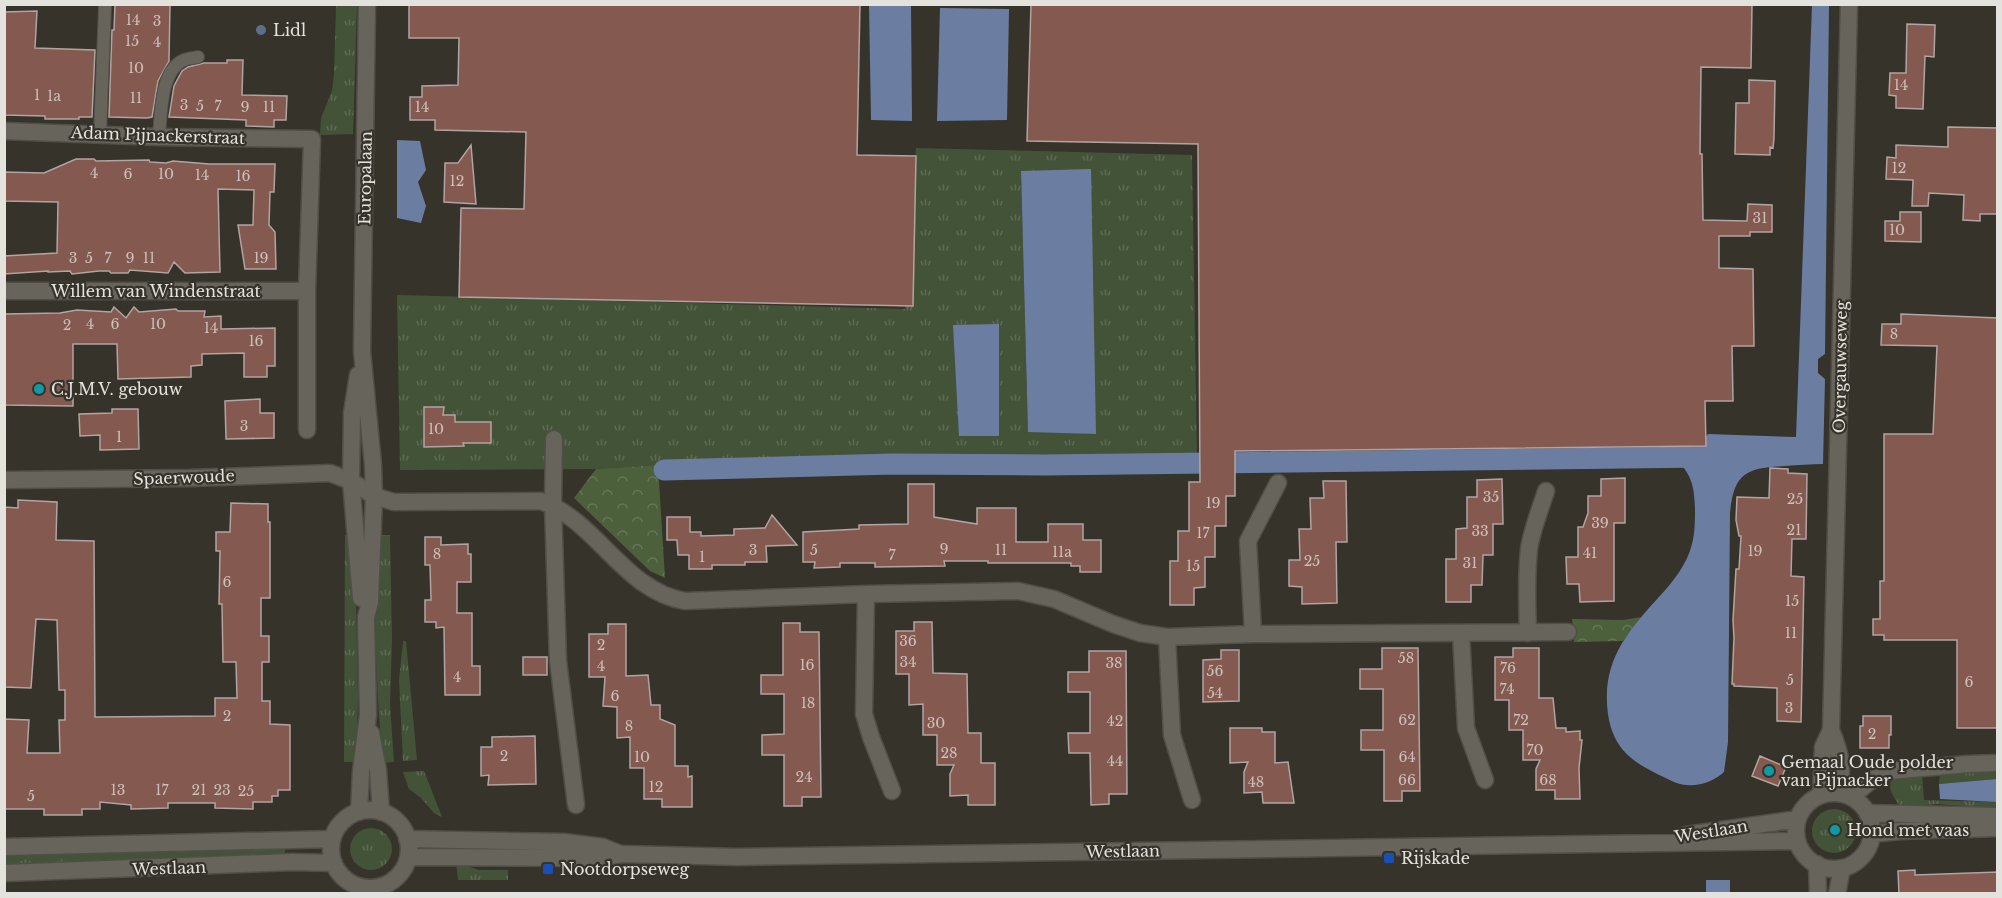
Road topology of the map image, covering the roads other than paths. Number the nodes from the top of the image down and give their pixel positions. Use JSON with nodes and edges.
{"nodes":[{"id":1,"x":367,"y":4,"type":"edge"},
{"id":2,"x":1849,"y":4,"type":"edge"},
{"id":3,"x":105,"y":6,"type":"dead end"},
{"id":4,"x":198,"y":57,"type":"dead end"},
{"id":5,"x":4,"y":131,"type":"edge"},
{"id":6,"x":100,"y":134,"type":"junction"},
{"id":7,"x":159,"y":137,"type":"junction"},
{"id":8,"x":4,"y":291,"type":"edge"},
{"id":9,"x":307,"y":291,"type":"junction"},
{"id":10,"x":362,"y":351,"type":"junction"},
{"id":11,"x":307,"y":430,"type":"dead end"},
{"id":12,"x":554,"y":439,"type":"dead end"},
{"id":13,"x":4,"y":480,"type":"edge"},
{"id":14,"x":1278,"y":483,"type":"dead end"},
{"id":15,"x":362,"y":488,"type":"junction"},
{"id":16,"x":1546,"y":491,"type":"dead end"},
{"id":17,"x":553,"y":505,"type":"junction"},
{"id":18,"x":866,"y":594,"type":"junction"},
{"id":19,"x":366,"y":617,"type":"junction"},
{"id":20,"x":1568,"y":632,"type":"dead end"},
{"id":21,"x":1461,"y":633,"type":"junction"},
{"id":22,"x":1528,"y":633,"type":"junction"},
{"id":23,"x":1253,"y":634,"type":"junction"},
{"id":24,"x":1167,"y":637,"type":"junction"},
{"id":25,"x":368,"y":715,"type":"junction"},
{"id":26,"x":1831,"y":730,"type":"junction"},
{"id":27,"x":1998,"y":763,"type":"edge"},
{"id":28,"x":1485,"y":780,"type":"dead end"},
{"id":29,"x":892,"y":791,"type":"dead end"},
{"id":30,"x":1821,"y":795,"type":"junction"},
{"id":31,"x":1846,"y":795,"type":"junction"},
{"id":32,"x":1192,"y":800,"type":"dead end"},
{"id":33,"x":576,"y":805,"type":"dead end"},
{"id":34,"x":359,"y":812,"type":"junction"},
{"id":35,"x":381,"y":812,"type":"junction"},
{"id":36,"x":1867,"y":813,"type":"junction"},
{"id":37,"x":1998,"y":816,"type":"edge"},
{"id":38,"x":1798,"y":819,"type":"junction"},
{"id":39,"x":1998,"y":828,"type":"edge"},
{"id":40,"x":1871,"y":834,"type":"junction"},
{"id":41,"x":332,"y":839,"type":"junction"},
{"id":42,"x":407,"y":839,"type":"junction"},
{"id":43,"x":1797,"y":841,"type":"junction"},
{"id":44,"x":1624,"y":844,"type":"junction"},
{"id":45,"x":4,"y":847,"type":"edge"},
{"id":46,"x":622,"y":854,"type":"junction"},
{"id":47,"x":408,"y":857,"type":"junction"},
{"id":48,"x":334,"y":863,"type":"junction"},
{"id":49,"x":1817,"y":864,"type":"junction"},
{"id":50,"x":1842,"y":868,"type":"junction"},
{"id":51,"x":4,"y":873,"type":"edge"},
{"id":52,"x":360,"y":890,"type":"edge"},
{"id":53,"x":381,"y":890,"type":"edge"},
{"id":54,"x":1818,"y":894,"type":"edge"},
{"id":55,"x":1838,"y":894,"type":"edge"}],
"edges":[{"from":1,"to":10,"type":"street","name":"Europalaan"},
{"from":2,"to":26,"type":"street","name":"Overgauwseweg"},
{"from":3,"to":6,"type":"lane"},
{"from":4,"to":7,"type":"lane"},
{"from":5,"to":6,"type":"street","name":"Adam Pijnackerstraat"},
{"from":6,"to":7,"type":"street","name":"Adam Pijnackerstraat"},
{"from":7,"to":9,"type":"street","name":"Adam Pijnackerstraat"},
{"from":8,"to":9,"type":"street","name":"Willem van Windenstraat"},
{"from":9,"to":11,"type":"street"},
{"from":10,"to":15,"type":"street","name":"Europalaan"},
{"from":10,"to":15,"type":"street","name":"Europalaan"},
{"from":12,"to":17,"type":"street"},
{"from":13,"to":15,"type":"street","name":"Spaerwoude"},
{"from":14,"to":23,"type":"street"},
{"from":15,"to":17,"type":"street","name":"Spaerwoude"},
{"from":15,"to":19,"type":"street","name":"Europalaan"},
{"from":15,"to":19,"type":"street","name":"Europalaan"},
{"from":16,"to":22,"type":"street"},
{"from":17,"to":18,"type":"street"},
{"from":17,"to":33,"type":"street"},
{"from":18,"to":24,"type":"street"},
{"from":18,"to":29,"type":"street"},
{"from":19,"to":25,"type":"street","name":"Europalaan"},
{"from":20,"to":22,"type":"street"},
{"from":21,"to":22,"type":"street"},
{"from":21,"to":23,"type":"street"},
{"from":21,"to":28,"type":"street"},
{"from":23,"to":24,"type":"street"},
{"from":24,"to":32,"type":"street"},
{"from":25,"to":34,"type":"street","name":"Europalaan"},
{"from":25,"to":35,"type":"street","name":"Europalaan"},
{"from":26,"to":30,"type":"street","name":"Overgauwseweg"},
{"from":26,"to":31,"type":"street","name":"Overgauwseweg"},
{"from":27,"to":31,"type":"street"},
{"from":30,"to":31,"type":"street"},
{"from":30,"to":38,"type":"street"},
{"from":31,"to":36,"type":"street"},
{"from":34,"to":35,"type":"street"},
{"from":34,"to":41,"type":"street"},
{"from":35,"to":42,"type":"street"},
{"from":36,"to":37,"type":"street"},
{"from":36,"to":40,"type":"street"},
{"from":38,"to":43,"type":"street"},
{"from":38,"to":44,"type":"street","name":"Westlaan"},
{"from":39,"to":40,"type":"street"},
{"from":40,"to":50,"type":"street"},
{"from":41,"to":45,"type":"street","name":"Westlaan"},
{"from":41,"to":48,"type":"street"},
{"from":42,"to":46,"type":"street","name":"Westlaan"},
{"from":42,"to":47,"type":"street"},
{"from":43,"to":44,"type":"street","name":"Westlaan"},
{"from":43,"to":49,"type":"street"},
{"from":44,"to":46,"type":"street","name":"Westlaan"},
{"from":46,"to":47,"type":"street","name":"Westlaan"},
{"from":47,"to":53,"type":"street"},
{"from":48,"to":51,"type":"street","name":"Westlaan"},
{"from":48,"to":52,"type":"street"},
{"from":49,"to":50,"type":"street"},
{"from":49,"to":54,"type":"street"},
{"from":50,"to":55,"type":"street"},
{"from":52,"to":53,"type":"street"}]}
